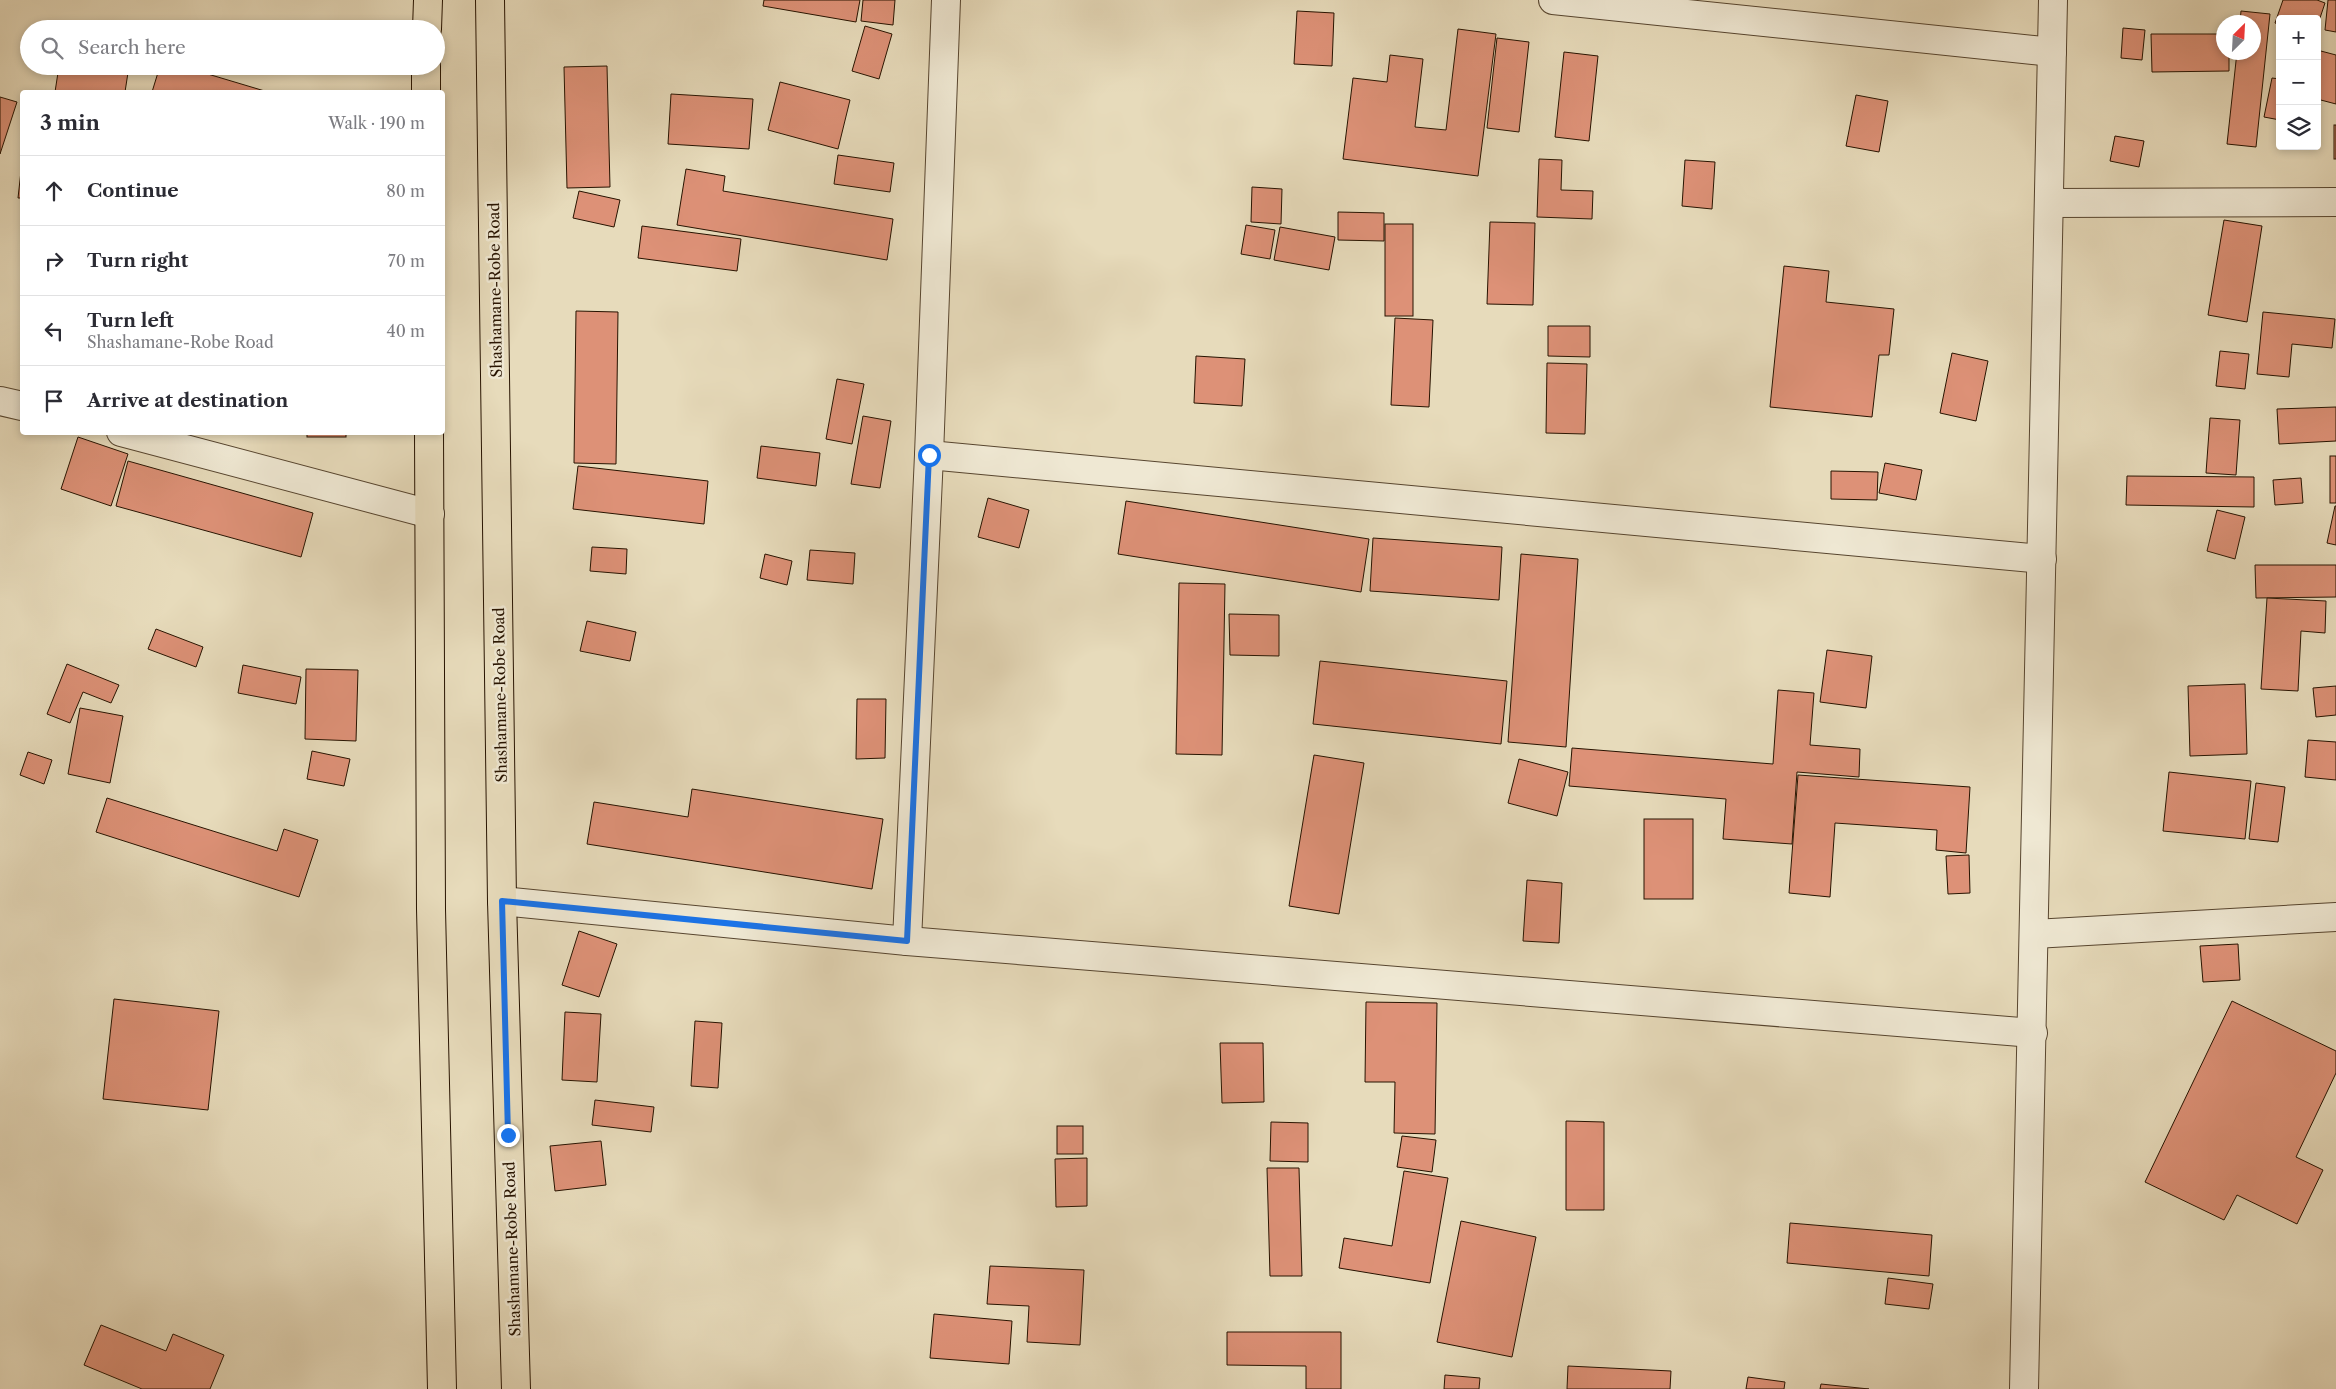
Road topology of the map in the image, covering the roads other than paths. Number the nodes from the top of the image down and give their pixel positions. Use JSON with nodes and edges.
{"nodes":[{"id":1,"x":428,"y":0,"type":"edge"},
{"id":2,"x":490,"y":0,"type":"edge"},
{"id":3,"x":946,"y":0,"type":"edge"},
{"id":4,"x":1553,"y":0,"type":"edge"},
{"id":5,"x":2053,"y":0,"type":"edge"},
{"id":6,"x":427,"y":20,"type":"edge"},
{"id":7,"x":2052,"y":52,"type":"junction"},
{"id":8,"x":426,"y":75,"type":"edge"},
{"id":9,"x":426,"y":90,"type":"edge"},
{"id":10,"x":2050,"y":202,"type":"junction"},
{"id":11,"x":2336,"y":202,"type":"edge"},
{"id":12,"x":0,"y":400,"type":"edge"},
{"id":13,"x":20,"y":405,"type":"edge"},
{"id":14,"x":132,"y":435,"type":"edge"},
{"id":15,"x":429,"y":435,"type":"edge"},
{"id":16,"x":929,"y":455,"type":"junction"},
{"id":17,"x":430,"y":514,"type":"junction"},
{"id":18,"x":2042,"y":559,"type":"junction"},
{"id":19,"x":502,"y":901,"type":"junction"},
{"id":20,"x":2336,"y":916,"type":"edge"},
{"id":21,"x":2034,"y":934,"type":"junction"},
{"id":22,"x":907,"y":941,"type":"junction"},
{"id":23,"x":2033,"y":1033,"type":"junction"},
{"id":24,"x":442,"y":1389,"type":"edge"},
{"id":25,"x":516,"y":1389,"type":"edge"},
{"id":26,"x":2024,"y":1389,"type":"edge"}],
"edges":[{"from":1,"to":6,"type":"main road"},
{"from":2,"to":19,"type":"main road","name":"Shashamane-Robe Road"},
{"from":3,"to":16,"type":"street"},
{"from":4,"to":7,"type":"street"},
{"from":5,"to":7,"type":"street"},
{"from":7,"to":10,"type":"street"},
{"from":8,"to":9,"type":"main road"},
{"from":10,"to":11,"type":"street"},
{"from":10,"to":18,"type":"street"},
{"from":12,"to":13,"type":"street"},
{"from":14,"to":17,"type":"street"},
{"from":15,"to":17,"type":"main road"},
{"from":16,"to":18,"type":"street"},
{"from":16,"to":22,"type":"street"},
{"from":17,"to":24,"type":"main road"},
{"from":18,"to":21,"type":"street"},
{"from":19,"to":22,"type":"street"},
{"from":19,"to":25,"type":"main road","name":"Shashamane-Robe Road"},
{"from":20,"to":21,"type":"street"},
{"from":21,"to":23,"type":"street"},
{"from":22,"to":23,"type":"street"},
{"from":23,"to":26,"type":"street"}]}
